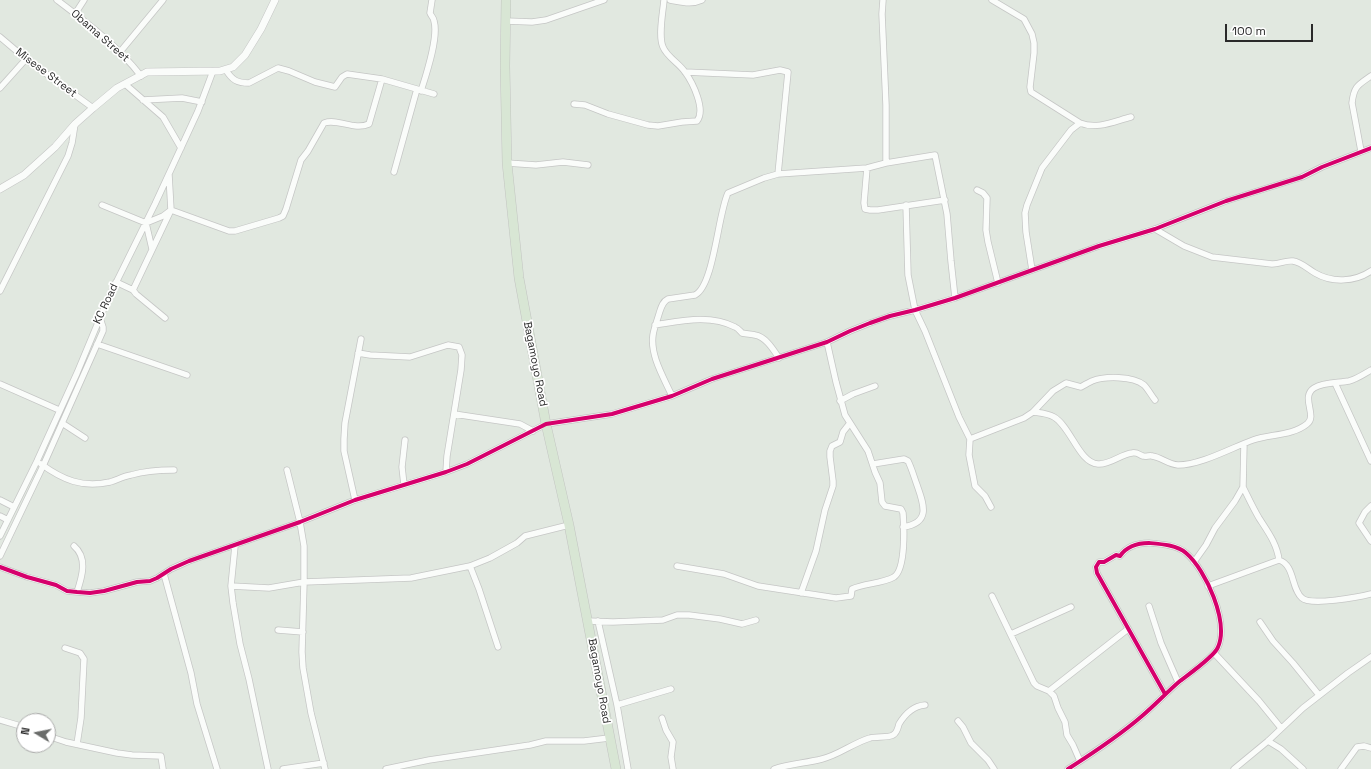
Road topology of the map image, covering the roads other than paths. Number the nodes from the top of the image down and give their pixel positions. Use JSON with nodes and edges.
{"nodes":[{"id":1,"x":57,"y":0,"type":"edge"},
{"id":2,"x":84,"y":0,"type":"edge"},
{"id":3,"x":163,"y":0,"type":"edge"},
{"id":4,"x":275,"y":0,"type":"edge"},
{"id":5,"x":432,"y":0,"type":"edge"},
{"id":6,"x":506,"y":0,"type":"edge"},
{"id":7,"x":604,"y":0,"type":"edge"},
{"id":8,"x":664,"y":0,"type":"edge"},
{"id":9,"x":670,"y":0,"type":"edge"},
{"id":10,"x":702,"y":0,"type":"edge"},
{"id":11,"x":883,"y":0,"type":"edge"},
{"id":12,"x":992,"y":0,"type":"edge"},
{"id":13,"x":74,"y":14,"type":"junction"},
{"id":14,"x":506,"y":21,"type":"junction"},
{"id":15,"x":0,"y":37,"type":"edge"},
{"id":16,"x":120,"y":52,"type":"junction"},
{"id":17,"x":26,"y":59,"type":"junction"},
{"id":18,"x":226,"y":70,"type":"junction"},
{"id":19,"x":213,"y":71,"type":"junction"},
{"id":20,"x":685,"y":72,"type":"junction"},
{"id":21,"x":141,"y":76,"type":"junction"},
{"id":22,"x":1371,"y":76,"type":"edge"},
{"id":23,"x":382,"y":79,"type":"junction"},
{"id":24,"x":125,"y":84,"type":"junction"},
{"id":25,"x":0,"y":88,"type":"edge"},
{"id":26,"x":419,"y":90,"type":"junction"},
{"id":27,"x":434,"y":94,"type":"dead end"},
{"id":28,"x":143,"y":100,"type":"junction"},
{"id":29,"x":202,"y":102,"type":"junction"},
{"id":30,"x":574,"y":104,"type":"dead end"},
{"id":31,"x":92,"y":108,"type":"junction"},
{"id":32,"x":1131,"y":117,"type":"dead end"},
{"id":33,"x":1080,"y":123,"type":"junction"},
{"id":34,"x":75,"y":124,"type":"junction"},
{"id":35,"x":181,"y":148,"type":"junction"},
{"id":36,"x":1371,"y":148,"type":"edge"},
{"id":37,"x":1361,"y":151,"type":"junction"},
{"id":38,"x":507,"y":163,"type":"junction"},
{"id":39,"x":886,"y":163,"type":"junction"},
{"id":40,"x":588,"y":165,"type":"dead end"},
{"id":41,"x":867,"y":168,"type":"junction"},
{"id":42,"x":394,"y":172,"type":"dead end"},
{"id":43,"x":169,"y":174,"type":"junction"},
{"id":44,"x":778,"y":174,"type":"junction"},
{"id":45,"x":0,"y":189,"type":"edge"},
{"id":46,"x":977,"y":190,"type":"dead end"},
{"id":47,"x":945,"y":200,"type":"junction"},
{"id":48,"x":102,"y":205,"type":"dead end"},
{"id":49,"x":906,"y":205,"type":"junction"},
{"id":50,"x":171,"y":210,"type":"junction"},
{"id":51,"x":146,"y":223,"type":"junction"},
{"id":52,"x":1155,"y":229,"type":"junction"},
{"id":53,"x":152,"y":249,"type":"junction"},
{"id":54,"x":1032,"y":270,"type":"junction"},
{"id":55,"x":1371,"y":271,"type":"edge"},
{"id":56,"x":116,"y":282,"type":"junction"},
{"id":57,"x":998,"y":284,"type":"junction"},
{"id":58,"x":133,"y":290,"type":"junction"},
{"id":59,"x":0,"y":291,"type":"edge"},
{"id":60,"x":956,"y":298,"type":"junction"},
{"id":61,"x":915,"y":310,"type":"junction"},
{"id":62,"x":100,"y":318,"type":"junction"},
{"id":63,"x":165,"y":318,"type":"dead end"},
{"id":64,"x":655,"y":325,"type":"junction"},
{"id":65,"x":361,"y":339,"type":"dead end"},
{"id":66,"x":827,"y":342,"type":"junction"},
{"id":67,"x":97,"y":344,"type":"junction"},
{"id":68,"x":358,"y":353,"type":"junction"},
{"id":69,"x":779,"y":358,"type":"junction"},
{"id":70,"x":1371,"y":370,"type":"edge"},
{"id":71,"x":187,"y":376,"type":"dead end"},
{"id":72,"x":1335,"y":383,"type":"junction"},
{"id":73,"x":0,"y":384,"type":"edge"},
{"id":74,"x":876,"y":386,"type":"dead end"},
{"id":75,"x":672,"y":396,"type":"junction"},
{"id":76,"x":1155,"y":400,"type":"dead end"},
{"id":77,"x":840,"y":401,"type":"junction"},
{"id":78,"x":59,"y":410,"type":"junction"},
{"id":79,"x":1033,"y":412,"type":"junction"},
{"id":80,"x":454,"y":414,"type":"junction"},
{"id":81,"x":62,"y":423,"type":"junction"},
{"id":82,"x":850,"y":423,"type":"junction"},
{"id":83,"x":546,"y":424,"type":"junction"},
{"id":84,"x":533,"y":430,"type":"junction"},
{"id":85,"x":85,"y":438,"type":"dead end"},
{"id":86,"x":970,"y":439,"type":"junction"},
{"id":87,"x":405,"y":440,"type":"dead end"},
{"id":88,"x":1244,"y":444,"type":"junction"},
{"id":89,"x":37,"y":461,"type":"junction"},
{"id":90,"x":1371,"y":461,"type":"edge"},
{"id":91,"x":873,"y":464,"type":"junction"},
{"id":92,"x":43,"y":466,"type":"junction"},
{"id":93,"x":174,"y":470,"type":"dead end"},
{"id":94,"x":287,"y":470,"type":"dead end"},
{"id":95,"x":446,"y":472,"type":"junction"},
{"id":96,"x":404,"y":485,"type":"junction"},
{"id":97,"x":1243,"y":487,"type":"junction"},
{"id":98,"x":0,"y":500,"type":"edge"},
{"id":99,"x":355,"y":500,"type":"junction"},
{"id":100,"x":1371,"y":506,"type":"edge"},
{"id":101,"x":14,"y":507,"type":"junction"},
{"id":102,"x":991,"y":507,"type":"dead end"},
{"id":103,"x":0,"y":516,"type":"edge"},
{"id":104,"x":8,"y":520,"type":"junction"},
{"id":105,"x":300,"y":522,"type":"junction"},
{"id":106,"x":568,"y":525,"type":"junction"},
{"id":107,"x":903,"y":527,"type":"junction"},
{"id":108,"x":0,"y":536,"type":"edge"},
{"id":109,"x":1371,"y":541,"type":"edge"},
{"id":110,"x":74,"y":546,"type":"dead end"},
{"id":111,"x":235,"y":546,"type":"junction"},
{"id":112,"x":0,"y":554,"type":"edge"},
{"id":113,"x":1279,"y":560,"type":"junction"},
{"id":114,"x":1194,"y":562,"type":"junction"},
{"id":115,"x":470,"y":566,"type":"junction"},
{"id":116,"x":677,"y":566,"type":"dead end"},
{"id":117,"x":0,"y":567,"type":"edge"},
{"id":118,"x":164,"y":574,"type":"junction"},
{"id":119,"x":304,"y":582,"type":"junction"},
{"id":120,"x":231,"y":586,"type":"junction"},
{"id":121,"x":1208,"y":586,"type":"junction"},
{"id":122,"x":77,"y":592,"type":"junction"},
{"id":123,"x":801,"y":592,"type":"junction"},
{"id":124,"x":1371,"y":594,"type":"edge"},
{"id":125,"x":992,"y":596,"type":"dead end"},
{"id":126,"x":1149,"y":606,"type":"dead end"},
{"id":127,"x":1071,"y":607,"type":"dead end"},
{"id":128,"x":756,"y":620,"type":"dead end"},
{"id":129,"x":588,"y":621,"type":"junction"},
{"id":130,"x":598,"y":621,"type":"junction"},
{"id":131,"x":1260,"y":622,"type":"dead end"},
{"id":132,"x":1128,"y":629,"type":"junction"},
{"id":133,"x":278,"y":630,"type":"dead end"},
{"id":134,"x":303,"y":632,"type":"junction"},
{"id":135,"x":1011,"y":634,"type":"junction"},
{"id":136,"x":498,"y":647,"type":"dead end"},
{"id":137,"x":66,"y":648,"type":"dead end"},
{"id":138,"x":1215,"y":654,"type":"junction"},
{"id":139,"x":1371,"y":657,"type":"edge"},
{"id":140,"x":1178,"y":682,"type":"junction"},
{"id":141,"x":672,"y":689,"type":"dead end"},
{"id":142,"x":1049,"y":692,"type":"junction"},
{"id":143,"x":1165,"y":694,"type":"junction"},
{"id":144,"x":1319,"y":695,"type":"junction"},
{"id":145,"x":617,"y":704,"type":"junction"},
{"id":146,"x":925,"y":705,"type":"dead end"},
{"id":147,"x":662,"y":718,"type":"dead end"},
{"id":148,"x":0,"y":720,"type":"edge"},
{"id":149,"x":958,"y":721,"type":"dead end"},
{"id":150,"x":16,"y":725,"type":"edge"},
{"id":151,"x":1281,"y":728,"type":"junction"},
{"id":152,"x":609,"y":738,"type":"junction"},
{"id":153,"x":56,"y":739,"type":"edge"},
{"id":154,"x":1268,"y":741,"type":"junction"},
{"id":155,"x":77,"y":744,"type":"junction"},
{"id":156,"x":1371,"y":748,"type":"edge"},
{"id":157,"x":1080,"y":761,"type":"junction"},
{"id":158,"x":324,"y":766,"type":"edge"},
{"id":159,"x":163,"y":769,"type":"edge"},
{"id":160,"x":217,"y":769,"type":"edge"},
{"id":161,"x":268,"y":769,"type":"edge"},
{"id":162,"x":283,"y":769,"type":"edge"},
{"id":163,"x":386,"y":769,"type":"edge"},
{"id":164,"x":616,"y":769,"type":"edge"},
{"id":165,"x":628,"y":769,"type":"edge"},
{"id":166,"x":673,"y":769,"type":"edge"},
{"id":167,"x":774,"y":769,"type":"edge"},
{"id":168,"x":994,"y":769,"type":"edge"},
{"id":169,"x":1068,"y":769,"type":"edge"},
{"id":170,"x":1234,"y":769,"type":"edge"},
{"id":171,"x":1303,"y":769,"type":"edge"},
{"id":172,"x":1341,"y":769,"type":"edge"}],
"edges":[{"from":1,"to":13,"type":"street","name":"Obama Street"},
{"from":2,"to":13,"type":"street"},
{"from":3,"to":16,"type":"street"},
{"from":4,"to":18,"type":"street"},
{"from":5,"to":26,"type":"street"},
{"from":6,"to":14,"type":"highway","name":"Bagamoyo Road"},
{"from":7,"to":14,"type":"street"},
{"from":8,"to":20,"type":"street"},
{"from":9,"to":10,"type":"street"},
{"from":11,"to":39,"type":"street"},
{"from":12,"to":33,"type":"street"},
{"from":13,"to":16,"type":"street","name":"Obama Street"},
{"from":14,"to":38,"type":"highway","name":"Bagamoyo Road"},
{"from":15,"to":17,"type":"street","name":"Misese Street"},
{"from":16,"to":21,"type":"street","name":"Obama Street"},
{"from":17,"to":25,"type":"street"},
{"from":17,"to":31,"type":"street","name":"Misese Street"},
{"from":18,"to":19,"type":"street"},
{"from":18,"to":23,"type":"street"},
{"from":19,"to":21,"type":"street"},
{"from":19,"to":29,"type":"street","name":"KC Road"},
{"from":20,"to":30,"type":"street"},
{"from":20,"to":44,"type":"street"},
{"from":21,"to":24,"type":"street"},
{"from":22,"to":37,"type":"street"},
{"from":23,"to":26,"type":"street"},
{"from":23,"to":50,"type":"street"},
{"from":24,"to":28,"type":"street"},
{"from":24,"to":31,"type":"street"},
{"from":26,"to":27,"type":"street"},
{"from":26,"to":42,"type":"street"},
{"from":28,"to":29,"type":"street"},
{"from":28,"to":35,"type":"street"},
{"from":29,"to":35,"type":"street","name":"KC Road"},
{"from":31,"to":34,"type":"street"},
{"from":32,"to":33,"type":"street"},
{"from":33,"to":54,"type":"street"},
{"from":34,"to":45,"type":"street"},
{"from":34,"to":59,"type":"street"},
{"from":35,"to":43,"type":"street","name":"KC Road"},
{"from":36,"to":37,"type":"street"},
{"from":37,"to":52,"type":"street"},
{"from":38,"to":40,"type":"street"},
{"from":38,"to":83,"type":"highway","name":"Bagamoyo Road"},
{"from":39,"to":41,"type":"street"},
{"from":39,"to":47,"type":"street"},
{"from":41,"to":44,"type":"street"},
{"from":41,"to":49,"type":"street"},
{"from":43,"to":50,"type":"street"},
{"from":43,"to":51,"type":"street","name":"KC Road"},
{"from":44,"to":64,"type":"street"},
{"from":46,"to":57,"type":"street"},
{"from":47,"to":49,"type":"street"},
{"from":47,"to":60,"type":"street"},
{"from":48,"to":51,"type":"street"},
{"from":49,"to":61,"type":"street"},
{"from":50,"to":51,"type":"street"},
{"from":50,"to":53,"type":"street"},
{"from":51,"to":53,"type":"street"},
{"from":51,"to":56,"type":"street","name":"KC Road"},
{"from":52,"to":54,"type":"street"},
{"from":52,"to":55,"type":"street"},
{"from":53,"to":58,"type":"street"},
{"from":54,"to":57,"type":"street"},
{"from":56,"to":58,"type":"street"},
{"from":56,"to":62,"type":"street","name":"KC Road"},
{"from":57,"to":60,"type":"street"},
{"from":58,"to":63,"type":"street"},
{"from":60,"to":61,"type":"street"},
{"from":61,"to":66,"type":"street"},
{"from":61,"to":86,"type":"street"},
{"from":62,"to":67,"type":"street"},
{"from":62,"to":78,"type":"street","name":"KC Road"},
{"from":64,"to":69,"type":"street"},
{"from":64,"to":75,"type":"street"},
{"from":65,"to":68,"type":"street"},
{"from":66,"to":69,"type":"street"},
{"from":66,"to":77,"type":"street"},
{"from":67,"to":71,"type":"street"},
{"from":67,"to":81,"type":"street"},
{"from":68,"to":80,"type":"street"},
{"from":68,"to":99,"type":"street"},
{"from":69,"to":75,"type":"street"},
{"from":70,"to":72,"type":"street"},
{"from":72,"to":88,"type":"street"},
{"from":72,"to":90,"type":"street"},
{"from":73,"to":78,"type":"street"},
{"from":74,"to":77,"type":"street"},
{"from":75,"to":83,"type":"street"},
{"from":76,"to":79,"type":"street"},
{"from":77,"to":82,"type":"street"},
{"from":78,"to":89,"type":"street","name":"KC Road"},
{"from":79,"to":86,"type":"street"},
{"from":79,"to":88,"type":"street"},
{"from":80,"to":84,"type":"street"},
{"from":80,"to":95,"type":"street"},
{"from":81,"to":85,"type":"street"},
{"from":81,"to":92,"type":"street"},
{"from":82,"to":91,"type":"street"},
{"from":82,"to":123,"type":"street"},
{"from":83,"to":84,"type":"street"},
{"from":83,"to":106,"type":"highway","name":"Bagamoyo Road"},
{"from":84,"to":95,"type":"street"},
{"from":86,"to":102,"type":"street"},
{"from":87,"to":96,"type":"street"},
{"from":88,"to":97,"type":"street"},
{"from":89,"to":92,"type":"street"},
{"from":89,"to":101,"type":"street","name":"KC Road"},
{"from":91,"to":107,"type":"street"},
{"from":91,"to":107,"type":"street"},
{"from":92,"to":93,"type":"street"},
{"from":92,"to":112,"type":"street"},
{"from":94,"to":105,"type":"street"},
{"from":95,"to":96,"type":"street"},
{"from":96,"to":99,"type":"street"},
{"from":97,"to":113,"type":"street"},
{"from":97,"to":114,"type":"street"},
{"from":98,"to":101,"type":"street"},
{"from":99,"to":105,"type":"street"},
{"from":100,"to":109,"type":"street"},
{"from":101,"to":104,"type":"street","name":"KC Road"},
{"from":103,"to":104,"type":"street"},
{"from":104,"to":108,"type":"street","name":"KC Road"},
{"from":105,"to":111,"type":"street"},
{"from":105,"to":119,"type":"street"},
{"from":106,"to":115,"type":"street"},
{"from":106,"to":129,"type":"highway","name":"Bagamoyo Road"},
{"from":107,"to":123,"type":"street"},
{"from":110,"to":122,"type":"street"},
{"from":111,"to":118,"type":"street"},
{"from":111,"to":120,"type":"street"},
{"from":113,"to":121,"type":"street"},
{"from":113,"to":124,"type":"street"},
{"from":114,"to":121,"type":"street"},
{"from":114,"to":132,"type":"street"},
{"from":115,"to":119,"type":"street"},
{"from":115,"to":136,"type":"street"},
{"from":116,"to":123,"type":"street"},
{"from":117,"to":122,"type":"street"},
{"from":118,"to":122,"type":"street"},
{"from":118,"to":160,"type":"street"},
{"from":119,"to":120,"type":"street"},
{"from":119,"to":134,"type":"street"},
{"from":120,"to":161,"type":"street"},
{"from":121,"to":138,"type":"street"},
{"from":125,"to":135,"type":"street"},
{"from":126,"to":140,"type":"street"},
{"from":127,"to":135,"type":"street"},
{"from":128,"to":130,"type":"street"},
{"from":129,"to":130,"type":"street"},
{"from":129,"to":152,"type":"highway","name":"Bagamoyo Road"},
{"from":130,"to":145,"type":"street"},
{"from":131,"to":144,"type":"street"},
{"from":132,"to":142,"type":"street"},
{"from":132,"to":143,"type":"street"},
{"from":133,"to":134,"type":"street"},
{"from":134,"to":158,"type":"street"},
{"from":135,"to":142,"type":"street"},
{"from":137,"to":155,"type":"street"},
{"from":138,"to":140,"type":"street"},
{"from":138,"to":151,"type":"street"},
{"from":139,"to":144,"type":"street"},
{"from":140,"to":143,"type":"street"},
{"from":141,"to":145,"type":"street"},
{"from":142,"to":157,"type":"street"},
{"from":143,"to":157,"type":"street"},
{"from":144,"to":151,"type":"street"},
{"from":145,"to":165,"type":"street"},
{"from":146,"to":167,"type":"street"},
{"from":147,"to":166,"type":"street"},
{"from":148,"to":150,"type":"street"},
{"from":149,"to":168,"type":"street"},
{"from":151,"to":154,"type":"street"},
{"from":152,"to":163,"type":"street"},
{"from":152,"to":164,"type":"highway","name":"Bagamoyo Road"},
{"from":153,"to":155,"type":"street"},
{"from":154,"to":170,"type":"street"},
{"from":154,"to":171,"type":"street"},
{"from":155,"to":159,"type":"street"},
{"from":156,"to":172,"type":"street"},
{"from":157,"to":169,"type":"street"},
{"from":158,"to":162,"type":"street"}]}
